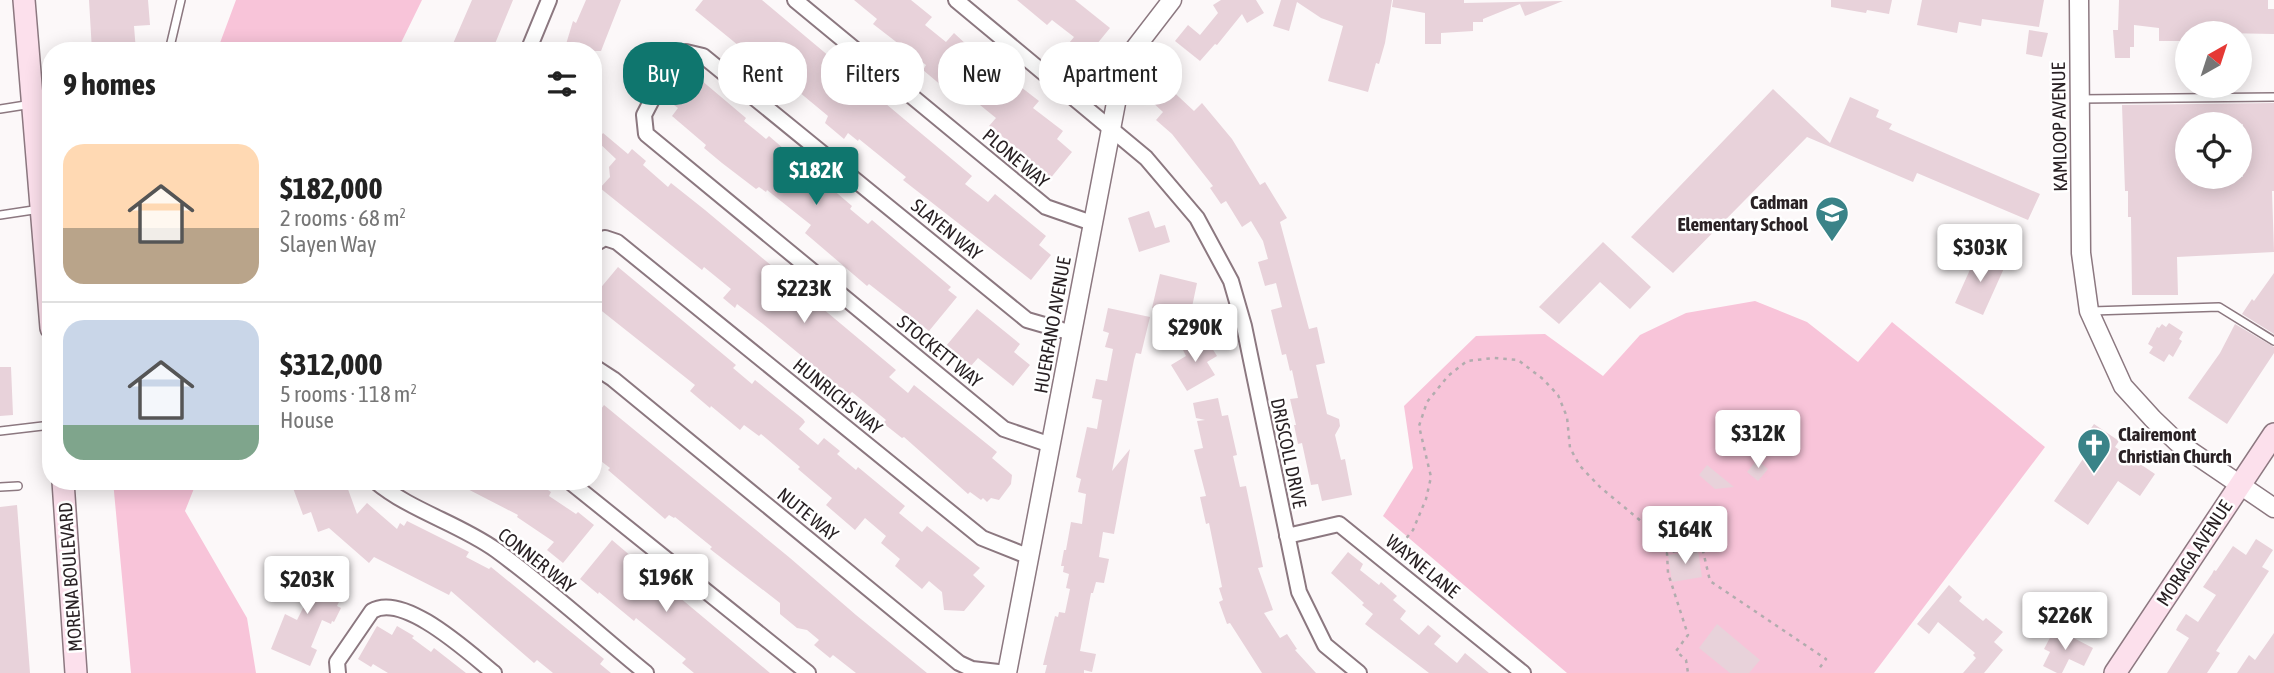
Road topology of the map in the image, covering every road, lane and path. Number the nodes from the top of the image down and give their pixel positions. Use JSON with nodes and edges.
{"nodes":[{"id":1,"x":24,"y":0,"type":"edge"},
{"id":2,"x":181,"y":0,"type":"edge"},
{"id":3,"x":549,"y":0,"type":"edge"},
{"id":4,"x":795,"y":0,"type":"edge"},
{"id":5,"x":956,"y":0,"type":"edge"},
{"id":6,"x":1172,"y":0,"type":"edge"},
{"id":7,"x":2078,"y":0,"type":"edge"},
{"id":8,"x":171,"y":42,"type":"edge"},
{"id":9,"x":532,"y":42,"type":"edge"},
{"id":10,"x":704,"y":57,"type":"edge"},
{"id":11,"x":2274,"y":97,"type":"edge"},
{"id":12,"x":2079,"y":99,"type":"junction"},
{"id":13,"x":32,"y":104,"type":"junction"},
{"id":14,"x":649,"y":105,"type":"edge"},
{"id":15,"x":0,"y":109,"type":"edge"},
{"id":16,"x":1111,"y":129,"type":"junction"},
{"id":17,"x":41,"y":209,"type":"junction"},
{"id":18,"x":0,"y":215,"type":"edge"},
{"id":19,"x":42,"y":221,"type":"edge"},
{"id":20,"x":1092,"y":223,"type":"junction"},
{"id":21,"x":602,"y":240,"type":"edge"},
{"id":22,"x":2089,"y":311,"type":"junction"},
{"id":23,"x":1072,"y":333,"type":"junction"},
{"id":24,"x":2274,"y":341,"type":"edge"},
{"id":25,"x":602,"y":372,"type":"edge"},
{"id":26,"x":42,"y":426,"type":"edge"},
{"id":27,"x":0,"y":431,"type":"edge"},
{"id":28,"x":2274,"y":434,"type":"edge"},
{"id":29,"x":1051,"y":445,"type":"junction"},
{"id":30,"x":2239,"y":485,"type":"junction"},
{"id":31,"x":18,"y":486,"type":"dead end"},
{"id":32,"x":0,"y":487,"type":"edge"},
{"id":33,"x":64,"y":490,"type":"edge"},
{"id":34,"x":386,"y":490,"type":"edge"},
{"id":35,"x":580,"y":490,"type":"edge"},
{"id":36,"x":2274,"y":508,"type":"edge"},
{"id":37,"x":1287,"y":536,"type":"junction"},
{"id":38,"x":1677,"y":551,"type":"junction"},
{"id":39,"x":1030,"y":557,"type":"junction"},
{"id":40,"x":1387,"y":561,"type":"junction"},
{"id":41,"x":1818,"y":670,"type":"dead end"},
{"id":42,"x":76,"y":673,"type":"edge"},
{"id":43,"x":338,"y":673,"type":"edge"},
{"id":44,"x":494,"y":673,"type":"edge"},
{"id":45,"x":646,"y":673,"type":"edge"},
{"id":46,"x":808,"y":673,"type":"edge"},
{"id":47,"x":1007,"y":673,"type":"edge"},
{"id":48,"x":1359,"y":673,"type":"edge"},
{"id":49,"x":1523,"y":673,"type":"edge"},
{"id":50,"x":1688,"y":673,"type":"edge"},
{"id":51,"x":2115,"y":673,"type":"edge"}],
"edges":[{"from":1,"to":13,"type":"main road"},
{"from":2,"to":8,"type":"lane"},
{"from":3,"to":9,"type":"street"},
{"from":4,"to":20,"type":"street","name":"PLONE WAY"},
{"from":5,"to":16,"type":"street","name":"DRISCOLL DRIVE"},
{"from":6,"to":16,"type":"street","name":"HUERFANO AVENUE"},
{"from":7,"to":12,"type":"street","name":"KAMLOOP AVENUE"},
{"from":10,"to":23,"type":"street","name":"SLAYEN WAY"},
{"from":11,"to":12,"type":"lane"},
{"from":12,"to":22,"type":"street","name":"KAMLOOP AVENUE"},
{"from":13,"to":15,"type":"lane"},
{"from":13,"to":17,"type":"main road"},
{"from":14,"to":29,"type":"street","name":"STOCKETT WAY"},
{"from":16,"to":20,"type":"street","name":"HUERFANO AVENUE"},
{"from":16,"to":37,"type":"street","name":"DRISCOLL DRIVE"},
{"from":17,"to":18,"type":"lane"},
{"from":17,"to":19,"type":"main road"},
{"from":20,"to":23,"type":"street","name":"HUERFANO AVENUE"},
{"from":21,"to":39,"type":"street","name":"HUNRICHS WAY"},
{"from":22,"to":24,"type":"lane"},
{"from":22,"to":30,"type":"street","name":"KAMLOOP AVENUE"},
{"from":23,"to":29,"type":"street","name":"HUERFANO AVENUE"},
{"from":25,"to":47,"type":"street","name":"NUTE WAY"},
{"from":26,"to":27,"type":"lane"},
{"from":28,"to":30,"type":"main road","name":"MORAGA AVENUE"},
{"from":29,"to":39,"type":"street","name":"HUERFANO AVENUE"},
{"from":30,"to":36,"type":"street","name":"KAMLOOP AVENUE"},
{"from":30,"to":51,"type":"main road","name":"MORAGA AVENUE"},
{"from":31,"to":32,"type":"lane"},
{"from":33,"to":42,"type":"main road","name":"MORENA BOULEVARD"},
{"from":34,"to":45,"type":"street","name":"CONNER WAY"},
{"from":35,"to":46,"type":"street"},
{"from":37,"to":40,"type":"street","name":"WAYNE LANE"},
{"from":37,"to":48,"type":"street","name":"DRISCOLL DRIVE"},
{"from":38,"to":40,"type":"path"},
{"from":38,"to":41,"type":"path"},
{"from":38,"to":50,"type":"path"},
{"from":39,"to":47,"type":"street","name":"HUERFANO AVENUE"},
{"from":40,"to":49,"type":"street","name":"WAYNE LANE"},
{"from":43,"to":44,"type":"street"}]}
